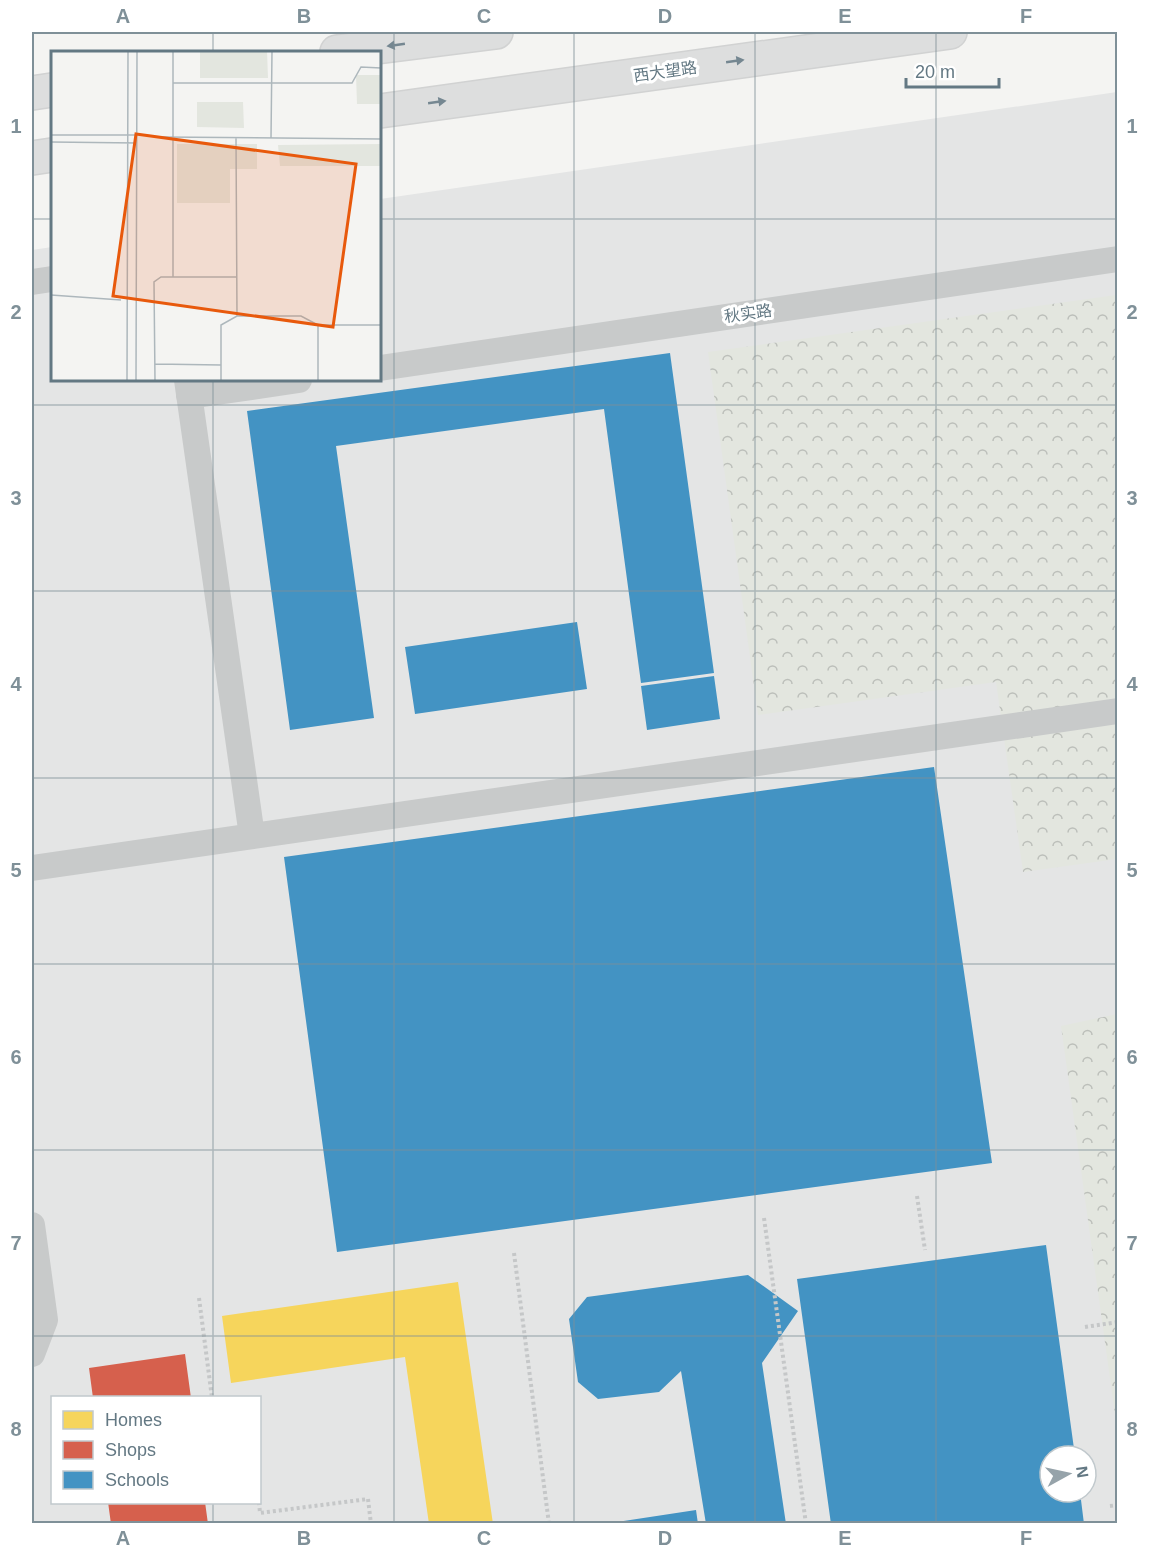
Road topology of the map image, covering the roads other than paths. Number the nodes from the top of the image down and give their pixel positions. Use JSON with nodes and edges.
{"nodes":[{"id":1,"x":496,"y":32,"type":"edge"},
{"id":2,"x":950,"y":32,"type":"edge"},
{"id":3,"x":345,"y":51,"type":"edge"},
{"id":4,"x":51,"y":90,"type":"edge"},
{"id":5,"x":32,"y":93,"type":"edge"},
{"id":6,"x":381,"y":111,"type":"edge"},
{"id":7,"x":51,"y":155,"type":"edge"},
{"id":8,"x":32,"y":158,"type":"edge"},
{"id":9,"x":1118,"y":259,"type":"edge"},
{"id":10,"x":51,"y":279,"type":"edge"},
{"id":11,"x":32,"y":282,"type":"edge"},
{"id":12,"x":381,"y":368,"type":"edge"},
{"id":13,"x":285,"y":381,"type":"edge"},
{"id":14,"x":188,"y":388,"type":"edge"},
{"id":15,"x":1118,"y":711,"type":"edge"},
{"id":16,"x":252,"y":836,"type":"junction"},
{"id":17,"x":32,"y":868,"type":"edge"},
{"id":18,"x":32,"y":1225,"type":"edge"},
{"id":19,"x":32,"y":1354,"type":"edge"}],
"edges":[{"from":1,"to":3,"type":"main road","one_way":true},
{"from":6,"to":2,"type":"main road","name":"西大望路","one_way":true},
{"from":4,"to":5,"type":"main road"},
{"from":7,"to":8,"type":"main road"},
{"from":9,"to":12,"type":"street","name":"秋实路"},
{"from":10,"to":11,"type":"street"},
{"from":13,"to":14,"type":"street"},
{"from":14,"to":16,"type":"street"},
{"from":15,"to":16,"type":"street"},
{"from":16,"to":17,"type":"street"},
{"from":18,"to":19,"type":"street"}]}
